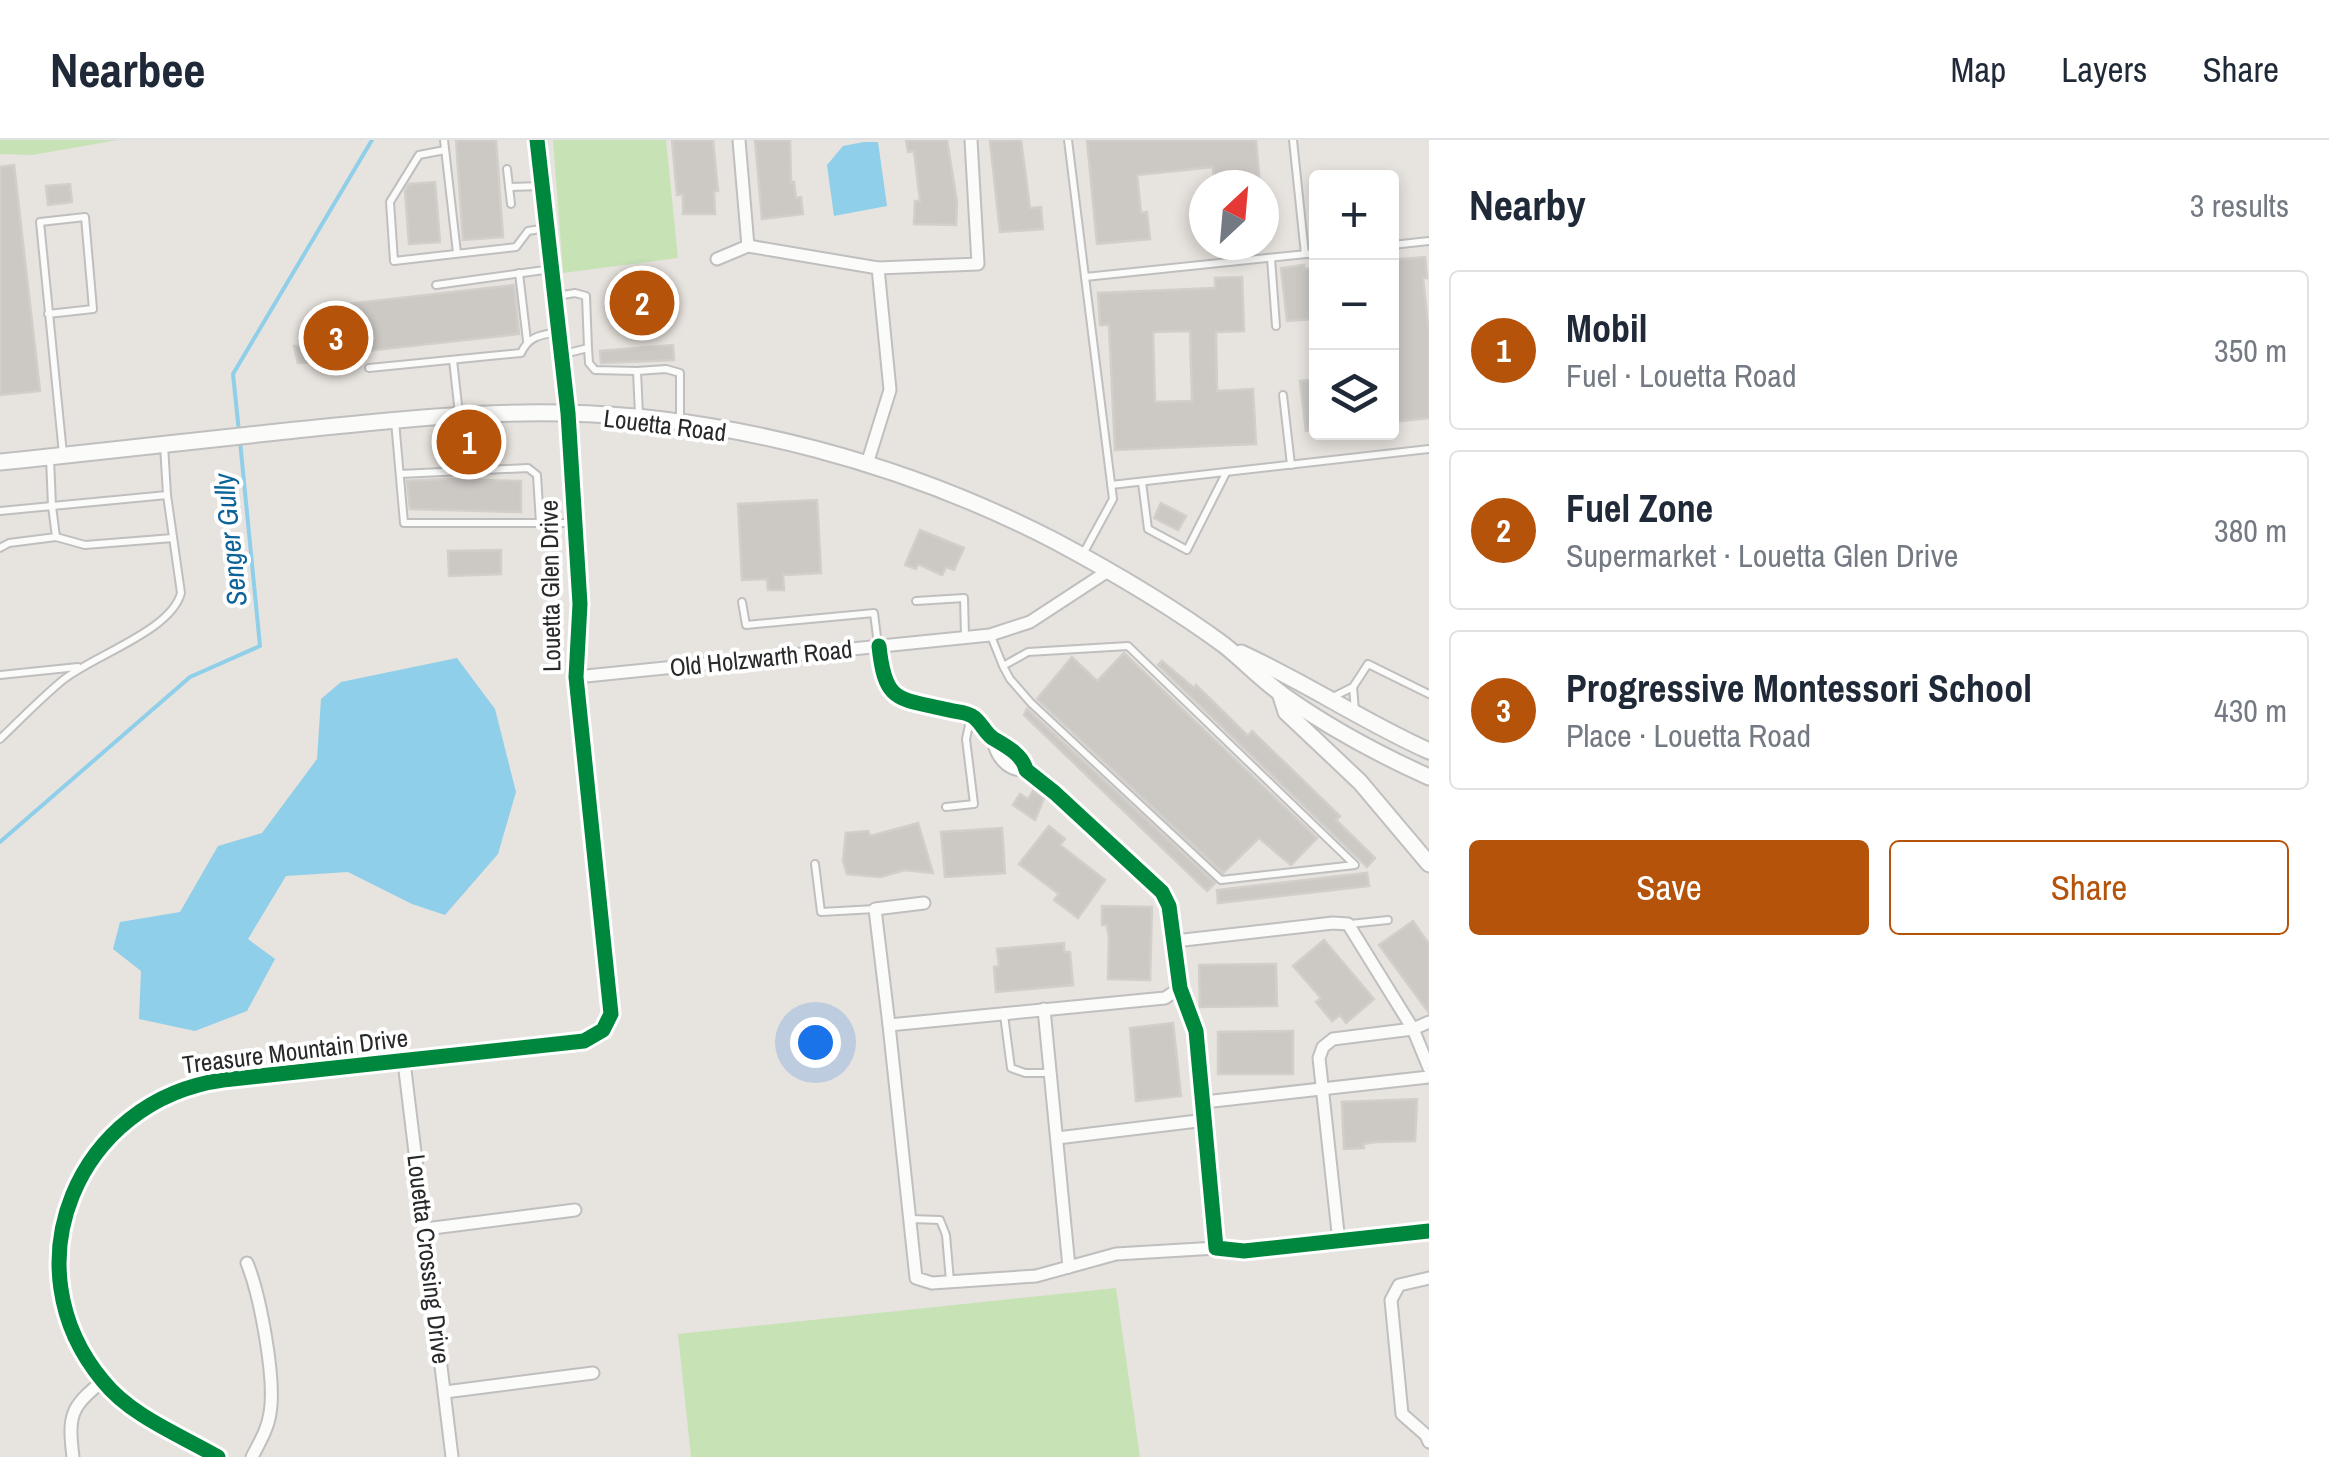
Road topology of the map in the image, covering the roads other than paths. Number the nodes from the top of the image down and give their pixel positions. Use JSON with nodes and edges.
{"nodes":[{"id":1,"x":444,"y":140,"type":"edge"},
{"id":2,"x":537,"y":140,"type":"edge"},
{"id":3,"x":739,"y":140,"type":"edge"},
{"id":4,"x":971,"y":140,"type":"edge"},
{"id":5,"x":1068,"y":140,"type":"edge"},
{"id":6,"x":1294,"y":140,"type":"edge"},
{"id":7,"x":445,"y":150,"type":"junction"},
{"id":8,"x":507,"y":169,"type":"dead end"},
{"id":9,"x":542,"y":186,"type":"junction"},
{"id":10,"x":509,"y":188,"type":"junction"},
{"id":11,"x":510,"y":204,"type":"dead end"},
{"id":12,"x":547,"y":228,"type":"junction"},
{"id":13,"x":1429,"y":241,"type":"edge"},
{"id":14,"x":1399,"y":244,"type":"edge"},
{"id":15,"x":748,"y":246,"type":"junction"},
{"id":16,"x":458,"y":254,"type":"junction"},
{"id":17,"x":1305,"y":254,"type":"junction"},
{"id":18,"x":1309,"y":254,"type":"edge"},
{"id":19,"x":1279,"y":257,"type":"edge"},
{"id":20,"x":717,"y":258,"type":"dead end"},
{"id":21,"x":1252,"y":260,"type":"edge"},
{"id":22,"x":1271,"y":260,"type":"edge"},
{"id":23,"x":878,"y":268,"type":"junction"},
{"id":24,"x":552,"y":269,"type":"junction"},
{"id":25,"x":519,"y":274,"type":"junction"},
{"id":26,"x":1086,"y":277,"type":"junction"},
{"id":27,"x":436,"y":285,"type":"dead end"},
{"id":28,"x":555,"y":297,"type":"junction"},
{"id":29,"x":48,"y":314,"type":"junction"},
{"id":30,"x":1276,"y":326,"type":"dead end"},
{"id":31,"x":559,"y":332,"type":"junction"},
{"id":32,"x":527,"y":341,"type":"junction"},
{"id":33,"x":588,"y":348,"type":"junction"},
{"id":34,"x":562,"y":355,"type":"junction"},
{"id":35,"x":453,"y":360,"type":"junction"},
{"id":36,"x":369,"y":368,"type":"dead end"},
{"id":37,"x":638,"y":371,"type":"junction"},
{"id":38,"x":1282,"y":396,"type":"dead end"},
{"id":39,"x":568,"y":413,"type":"junction"},
{"id":40,"x":459,"y":415,"type":"junction"},
{"id":41,"x":395,"y":420,"type":"junction"},
{"id":42,"x":640,"y":420,"type":"junction"},
{"id":43,"x":680,"y":424,"type":"junction"},
{"id":44,"x":164,"y":444,"type":"junction"},
{"id":45,"x":1429,"y":449,"type":"edge"},
{"id":46,"x":57,"y":456,"type":"junction"},
{"id":47,"x":0,"y":462,"type":"edge"},
{"id":48,"x":867,"y":464,"type":"junction"},
{"id":49,"x":1291,"y":465,"type":"junction"},
{"id":50,"x":1226,"y":472,"type":"junction"},
{"id":51,"x":400,"y":474,"type":"junction"},
{"id":52,"x":1142,"y":482,"type":"junction"},
{"id":53,"x":1111,"y":485,"type":"junction"},
{"id":54,"x":167,"y":495,"type":"junction"},
{"id":55,"x":52,"y":506,"type":"junction"},
{"id":56,"x":0,"y":511,"type":"edge"},
{"id":57,"x":575,"y":522,"type":"junction"},
{"id":58,"x":540,"y":523,"type":"junction"},
{"id":59,"x":56,"y":537,"type":"junction"},
{"id":60,"x":172,"y":538,"type":"junction"},
{"id":61,"x":0,"y":548,"type":"edge"},
{"id":62,"x":1082,"y":556,"type":"junction"},
{"id":63,"x":1108,"y":571,"type":"junction"},
{"id":64,"x":916,"y":601,"type":"dead end"},
{"id":65,"x":742,"y":602,"type":"dead end"},
{"id":66,"x":990,"y":635,"type":"junction"},
{"id":67,"x":965,"y":636,"type":"junction"},
{"id":68,"x":878,"y":646,"type":"junction"},
{"id":69,"x":1224,"y":646,"type":"junction"},
{"id":70,"x":85,"y":666,"type":"junction"},
{"id":71,"x":1003,"y":666,"type":"junction"},
{"id":72,"x":0,"y":675,"type":"edge"},
{"id":73,"x":576,"y":677,"type":"junction"},
{"id":74,"x":1353,"y":687,"type":"junction"},
{"id":75,"x":1280,"y":693,"type":"junction"},
{"id":76,"x":1429,"y":694,"type":"edge"},
{"id":77,"x":1330,"y":699,"type":"junction"},
{"id":78,"x":1356,"y":714,"type":"junction"},
{"id":79,"x":971,"y":715,"type":"junction"},
{"id":80,"x":0,"y":739,"type":"edge"},
{"id":81,"x":1429,"y":751,"type":"edge"},
{"id":82,"x":1429,"y":776,"type":"edge"},
{"id":83,"x":946,"y":807,"type":"dead end"},
{"id":84,"x":816,"y":864,"type":"dead end"},
{"id":85,"x":1429,"y":864,"type":"edge"},
{"id":86,"x":924,"y":903,"type":"dead end"},
{"id":87,"x":875,"y":909,"type":"junction"},
{"id":88,"x":1388,"y":920,"type":"dead end"},
{"id":89,"x":1348,"y":924,"type":"junction"},
{"id":90,"x":1175,"y":940,"type":"junction"},
{"id":91,"x":1180,"y":988,"type":"junction"},
{"id":92,"x":1044,"y":1010,"type":"junction"},
{"id":93,"x":1004,"y":1014,"type":"junction"},
{"id":94,"x":1429,"y":1022,"type":"edge"},
{"id":95,"x":890,"y":1025,"type":"junction"},
{"id":96,"x":1413,"y":1029,"type":"junction"},
{"id":97,"x":603,"y":1030,"type":"joint"},
{"id":98,"x":404,"y":1062,"type":"junction"},
{"id":99,"x":1429,"y":1068,"type":"edge"},
{"id":100,"x":1050,"y":1074,"type":"junction"},
{"id":101,"x":1429,"y":1078,"type":"edge"},
{"id":102,"x":1322,"y":1089,"type":"junction"},
{"id":103,"x":1204,"y":1102,"type":"junction"},
{"id":104,"x":1206,"y":1120,"type":"junction"},
{"id":105,"x":1056,"y":1138,"type":"junction"},
{"id":106,"x":575,"y":1210,"type":"dead end"},
{"id":107,"x":910,"y":1219,"type":"junction"},
{"id":108,"x":426,"y":1228,"type":"junction"},
{"id":109,"x":1429,"y":1231,"type":"edge"},
{"id":110,"x":1339,"y":1242,"type":"junction"},
{"id":111,"x":1216,"y":1248,"type":"junction"},
{"id":112,"x":247,"y":1263,"type":"dead end"},
{"id":113,"x":1069,"y":1267,"type":"junction"},
{"id":114,"x":1429,"y":1278,"type":"edge"},
{"id":115,"x":950,"y":1282,"type":"junction"},
{"id":116,"x":593,"y":1374,"type":"dead end"},
{"id":117,"x":103,"y":1381,"type":"junction"},
{"id":118,"x":445,"y":1392,"type":"junction"},
{"id":119,"x":1429,"y":1442,"type":"edge"},
{"id":120,"x":73,"y":1457,"type":"edge"},
{"id":121,"x":218,"y":1457,"type":"edge"},
{"id":122,"x":252,"y":1457,"type":"edge"},
{"id":123,"x":452,"y":1457,"type":"edge"}],
"edges":[{"from":1,"to":7,"type":"lane"},
{"from":2,"to":9,"type":"street","name":"Louetta Glen Drive"},
{"from":3,"to":15,"type":"street"},
{"from":4,"to":23,"type":"street"},
{"from":5,"to":26,"type":"lane"},
{"from":6,"to":17,"type":"lane"},
{"from":7,"to":16,"type":"lane"},
{"from":7,"to":16,"type":"lane"},
{"from":8,"to":10,"type":"lane"},
{"from":9,"to":10,"type":"lane"},
{"from":9,"to":12,"type":"street","name":"Louetta Glen Drive"},
{"from":10,"to":11,"type":"lane"},
{"from":12,"to":16,"type":"lane"},
{"from":12,"to":24,"type":"street","name":"Louetta Glen Drive"},
{"from":13,"to":14,"type":"lane"},
{"from":15,"to":20,"type":"street"},
{"from":15,"to":23,"type":"street"},
{"from":17,"to":18,"type":"lane"},
{"from":17,"to":19,"type":"lane"},
{"from":21,"to":26,"type":"lane"},
{"from":22,"to":30,"type":"lane"},
{"from":23,"to":48,"type":"street"},
{"from":24,"to":25,"type":"lane"},
{"from":24,"to":28,"type":"street","name":"Louetta Glen Drive"},
{"from":25,"to":27,"type":"lane"},
{"from":25,"to":32,"type":"lane"},
{"from":26,"to":53,"type":"lane"},
{"from":28,"to":31,"type":"street","name":"Louetta Glen Drive"},
{"from":28,"to":33,"type":"lane"},
{"from":29,"to":29,"type":"lane"},
{"from":29,"to":46,"type":"lane"},
{"from":31,"to":32,"type":"lane"},
{"from":31,"to":34,"type":"street","name":"Louetta Glen Drive"},
{"from":32,"to":35,"type":"lane"},
{"from":33,"to":34,"type":"lane"},
{"from":33,"to":37,"type":"lane"},
{"from":34,"to":39,"type":"street","name":"Louetta Glen Drive"},
{"from":35,"to":36,"type":"lane"},
{"from":35,"to":40,"type":"lane"},
{"from":37,"to":42,"type":"lane"},
{"from":37,"to":43,"type":"lane"},
{"from":38,"to":49,"type":"lane"},
{"from":39,"to":40,"type":"main road","name":"Louetta Road"},
{"from":39,"to":42,"type":"main road","name":"Louetta Road"},
{"from":39,"to":57,"type":"street","name":"Louetta Glen Drive"},
{"from":40,"to":41,"type":"main road","name":"Louetta Road"},
{"from":41,"to":44,"type":"main road","name":"Louetta Road"},
{"from":41,"to":51,"type":"lane"},
{"from":42,"to":43,"type":"main road","name":"Louetta Road"},
{"from":43,"to":48,"type":"main road","name":"Louetta Road"},
{"from":44,"to":46,"type":"main road","name":"Louetta Road"},
{"from":44,"to":54,"type":"lane"},
{"from":45,"to":49,"type":"lane"},
{"from":46,"to":47,"type":"main road","name":"Louetta Road"},
{"from":46,"to":55,"type":"lane"},
{"from":48,"to":62,"type":"main road","name":"Louetta Road"},
{"from":49,"to":50,"type":"lane"},
{"from":50,"to":52,"type":"lane"},
{"from":50,"to":52,"type":"lane"},
{"from":51,"to":58,"type":"lane"},
{"from":51,"to":58,"type":"lane"},
{"from":52,"to":53,"type":"lane"},
{"from":53,"to":62,"type":"lane"},
{"from":54,"to":55,"type":"lane"},
{"from":54,"to":60,"type":"lane"},
{"from":55,"to":56,"type":"lane"},
{"from":55,"to":59,"type":"lane"},
{"from":57,"to":58,"type":"lane"},
{"from":57,"to":73,"type":"street","name":"Louetta Glen Drive"},
{"from":59,"to":60,"type":"lane"},
{"from":59,"to":61,"type":"lane"},
{"from":60,"to":70,"type":"lane"},
{"from":62,"to":63,"type":"main road","name":"Louetta Road"},
{"from":63,"to":66,"type":"street","name":"Old Holzwarth Road"},
{"from":63,"to":69,"type":"main road","name":"Louetta Road"},
{"from":64,"to":67,"type":"lane"},
{"from":65,"to":68,"type":"lane"},
{"from":66,"to":67,"type":"street","name":"Old Holzwarth Road"},
{"from":66,"to":71,"type":"lane"},
{"from":67,"to":68,"type":"street","name":"Old Holzwarth Road"},
{"from":68,"to":73,"type":"street","name":"Old Holzwarth Road"},
{"from":68,"to":79,"type":"street"},
{"from":69,"to":75,"type":"main road","name":"Louetta Road"},
{"from":69,"to":77,"type":"main road","name":"Louetta Road"},
{"from":70,"to":72,"type":"lane"},
{"from":70,"to":80,"type":"lane"},
{"from":71,"to":71,"type":"lane"},
{"from":73,"to":97,"type":"street","name":"Louetta Glen Drive"},
{"from":74,"to":76,"type":"lane"},
{"from":74,"to":77,"type":"lane"},
{"from":74,"to":78,"type":"lane"},
{"from":75,"to":82,"type":"main road","name":"Louetta Road"},
{"from":75,"to":85,"type":"main road"},
{"from":77,"to":78,"type":"main road","name":"Louetta Road"},
{"from":78,"to":81,"type":"main road","name":"Louetta Road"},
{"from":79,"to":83,"type":"lane"},
{"from":79,"to":90,"type":"street"},
{"from":84,"to":87,"type":"lane"},
{"from":86,"to":87,"type":"street"},
{"from":87,"to":95,"type":"street"},
{"from":88,"to":89,"type":"lane"},
{"from":89,"to":90,"type":"street"},
{"from":89,"to":96,"type":"street"},
{"from":90,"to":91,"type":"street"},
{"from":91,"to":92,"type":"street"},
{"from":91,"to":103,"type":"street"},
{"from":92,"to":93,"type":"street"},
{"from":92,"to":100,"type":"street"},
{"from":93,"to":95,"type":"street"},
{"from":93,"to":100,"type":"lane"},
{"from":94,"to":96,"type":"street"},
{"from":95,"to":107,"type":"street"},
{"from":96,"to":99,"type":"street"},
{"from":96,"to":102,"type":"street"},
{"from":97,"to":98,"type":"street","name":"Treasure Mountain Drive"},
{"from":98,"to":108,"type":"street","name":"Louetta Crossing Drive"},
{"from":98,"to":117,"type":"street","name":"Treasure Mountain Drive"},
{"from":100,"to":105,"type":"street"},
{"from":101,"to":102,"type":"street"},
{"from":102,"to":103,"type":"street"},
{"from":102,"to":110,"type":"street"},
{"from":103,"to":104,"type":"street"},
{"from":104,"to":105,"type":"street"},
{"from":104,"to":111,"type":"street"},
{"from":105,"to":113,"type":"street"},
{"from":106,"to":108,"type":"street"},
{"from":107,"to":115,"type":"lane"},
{"from":107,"to":115,"type":"street"},
{"from":108,"to":118,"type":"street","name":"Louetta Crossing Drive"},
{"from":109,"to":110,"type":"street"},
{"from":110,"to":111,"type":"street"},
{"from":111,"to":113,"type":"street"},
{"from":112,"to":122,"type":"street"},
{"from":113,"to":115,"type":"street"},
{"from":114,"to":119,"type":"street"},
{"from":116,"to":118,"type":"street"},
{"from":117,"to":120,"type":"street"},
{"from":117,"to":121,"type":"street","name":"Treasure Mountain Drive"},
{"from":118,"to":123,"type":"street","name":"Louetta Crossing Drive"}]}
